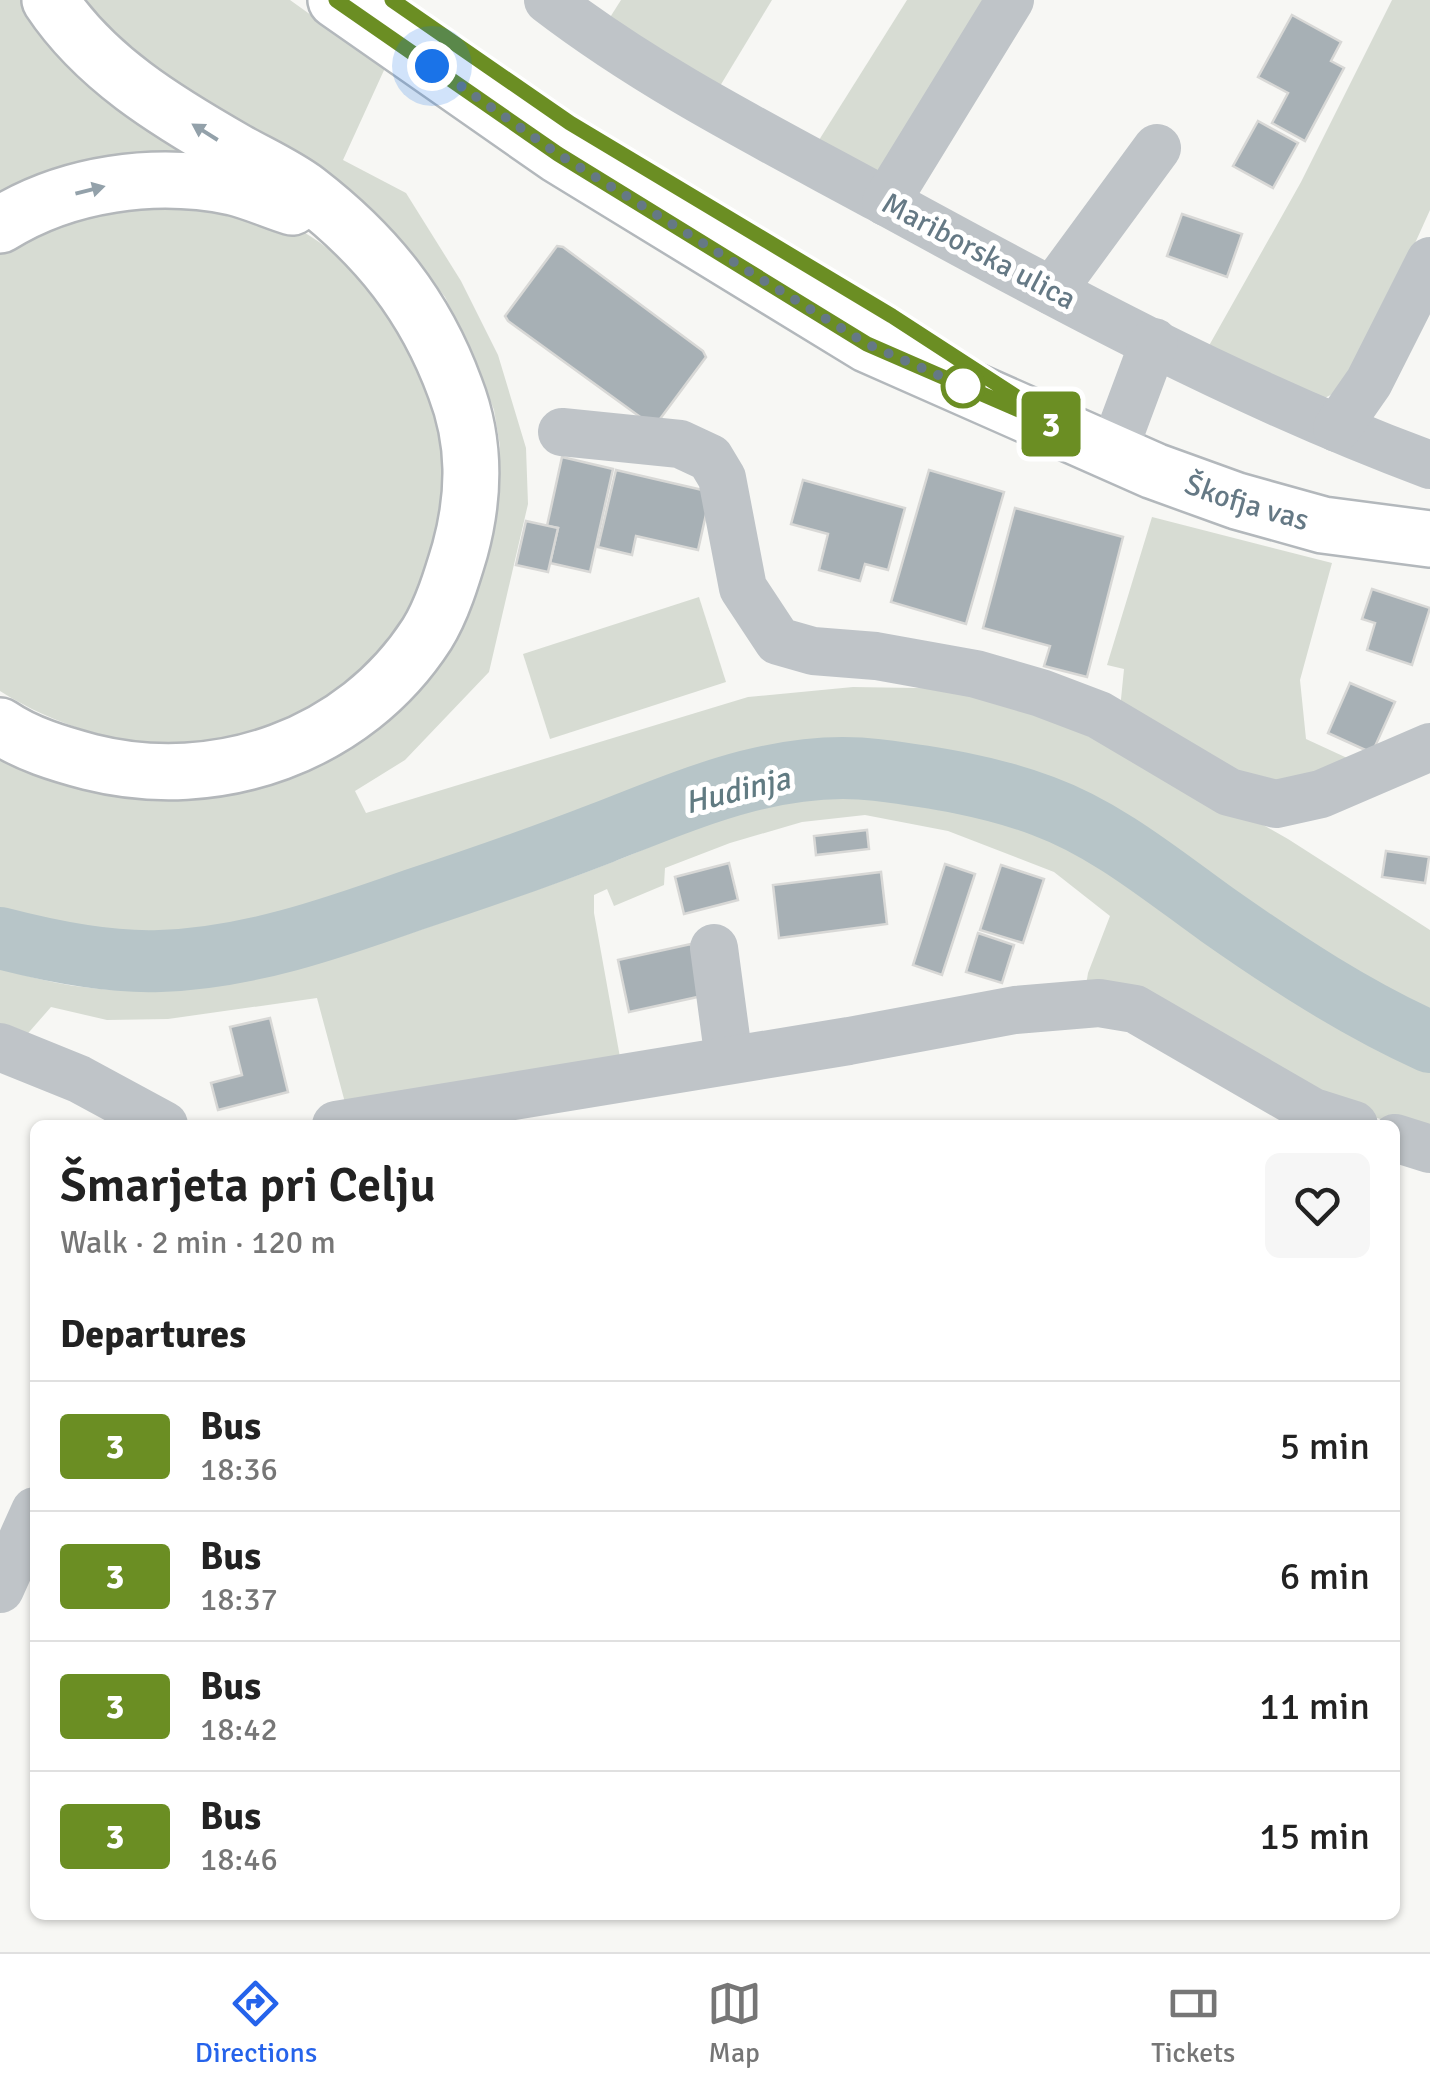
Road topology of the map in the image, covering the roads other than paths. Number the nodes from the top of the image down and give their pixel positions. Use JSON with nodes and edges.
{"nodes":[{"id":1,"x":50,"y":0,"type":"edge"},
{"id":2,"x":336,"y":0,"type":"edge"},
{"id":3,"x":392,"y":0,"type":"edge"},
{"id":4,"x":548,"y":0,"type":"edge"},
{"id":5,"x":1010,"y":0,"type":"edge"},
{"id":6,"x":1157,"y":148,"type":"dead end"},
{"id":7,"x":886,"y":202,"type":"junction"},
{"id":8,"x":0,"y":226,"type":"edge"},
{"id":9,"x":370,"y":247,"type":"junction"},
{"id":10,"x":1430,"y":261,"type":"edge"},
{"id":11,"x":1052,"y":290,"type":"junction"},
{"id":12,"x":1154,"y":342,"type":"junction"},
{"id":13,"x":1337,"y":428,"type":"junction"},
{"id":14,"x":562,"y":432,"type":"dead end"},
{"id":15,"x":1093,"y":443,"type":"junction"},
{"id":16,"x":1430,"y":465,"type":"edge"},
{"id":17,"x":1430,"y":539,"type":"edge"},
{"id":18,"x":0,"y":726,"type":"edge"},
{"id":19,"x":1430,"y":748,"type":"edge"},
{"id":20,"x":714,"y":948,"type":"dead end"},
{"id":21,"x":0,"y":1046,"type":"edge"},
{"id":22,"x":729,"y":1060,"type":"junction"},
{"id":23,"x":155,"y":1120,"type":"edge"},
{"id":24,"x":366,"y":1120,"type":"edge"},
{"id":25,"x":1339,"y":1120,"type":"edge"},
{"id":26,"x":1400,"y":1140,"type":"edge"},
{"id":27,"x":1430,"y":1149,"type":"edge"},
{"id":28,"x":30,"y":1522,"type":"edge"},
{"id":29,"x":0,"y":1589,"type":"edge"}],
"edges":[{"from":9,"to":1,"type":"main road","one_way":true},
{"from":2,"to":15,"type":"main road"},
{"from":3,"to":15,"type":"main road"},
{"from":4,"to":7,"type":"street","name":"Mariborska ulica"},
{"from":5,"to":7,"type":"street"},
{"from":6,"to":11,"type":"street"},
{"from":7,"to":11,"type":"street","name":"Mariborska ulica"},
{"from":8,"to":9,"type":"main road","one_way":true},
{"from":9,"to":18,"type":"main road"},
{"from":10,"to":13,"type":"street"},
{"from":11,"to":12,"type":"street","name":"Mariborska ulica"},
{"from":12,"to":13,"type":"street","name":"Mariborska ulica"},
{"from":12,"to":15,"type":"street"},
{"from":13,"to":16,"type":"street","name":"Mariborska ulica"},
{"from":14,"to":19,"type":"street"},
{"from":15,"to":17,"type":"main road","name":"Škofja vas"},
{"from":20,"to":22,"type":"street"},
{"from":21,"to":23,"type":"street"},
{"from":22,"to":24,"type":"street"},
{"from":22,"to":25,"type":"street"},
{"from":26,"to":27,"type":"street"},
{"from":28,"to":29,"type":"street"}]}
